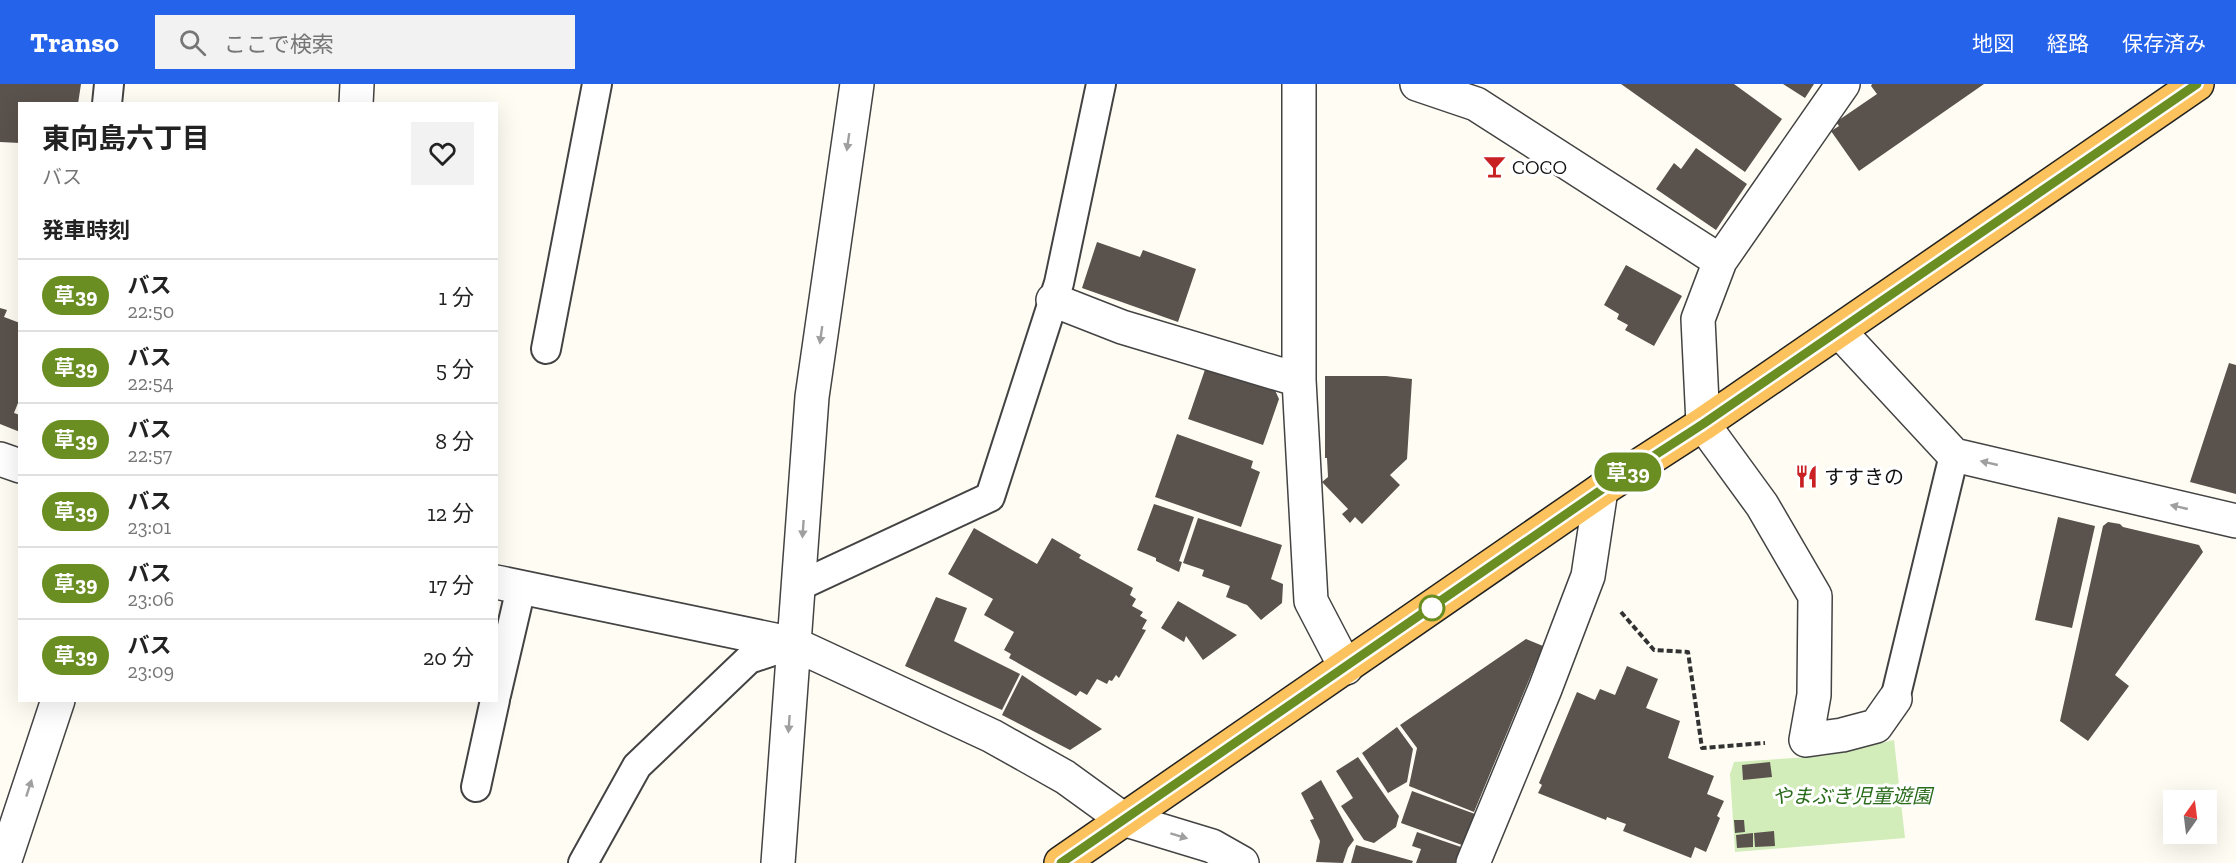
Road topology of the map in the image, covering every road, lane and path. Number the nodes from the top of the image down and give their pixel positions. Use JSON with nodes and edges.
{"nodes":[{"id":1,"x":109,"y":84,"type":"edge"},
{"id":2,"x":357,"y":84,"type":"edge"},
{"id":3,"x":597,"y":84,"type":"edge"},
{"id":4,"x":857,"y":84,"type":"edge"},
{"id":5,"x":1101,"y":84,"type":"edge"},
{"id":6,"x":1299,"y":84,"type":"edge"},
{"id":7,"x":1417,"y":84,"type":"edge"},
{"id":8,"x":1843,"y":84,"type":"edge"},
{"id":9,"x":2197,"y":84,"type":"edge"},
{"id":10,"x":107,"y":102,"type":"edge"},
{"id":11,"x":356,"y":102,"type":"edge"},
{"id":12,"x":1720,"y":261,"type":"junction"},
{"id":13,"x":1053,"y":300,"type":"junction"},
{"id":14,"x":1839,"y":331,"type":"junction"},
{"id":15,"x":546,"y":349,"type":"dead end"},
{"id":16,"x":1299,"y":380,"type":"junction"},
{"id":17,"x":1703,"y":424,"type":"junction"},
{"id":18,"x":1954,"y":454,"type":"junction"},
{"id":19,"x":0,"y":459,"type":"edge"},
{"id":20,"x":18,"y":465,"type":"edge"},
{"id":21,"x":1601,"y":490,"type":"junction"},
{"id":22,"x":2236,"y":521,"type":"edge"},
{"id":23,"x":1588,"y":576,"type":"junction"},
{"id":24,"x":509,"y":585,"type":"edge"},
{"id":25,"x":799,"y":586,"type":"junction"},
{"id":26,"x":794,"y":644,"type":"junction"},
{"id":27,"x":1346,"y":668,"type":"junction"},
{"id":28,"x":498,"y":678,"type":"edge"},
{"id":29,"x":1895,"y":699,"type":"joint"},
{"id":30,"x":57,"y":702,"type":"edge"},
{"id":31,"x":495,"y":702,"type":"edge"},
{"id":32,"x":1806,"y":740,"type":"junction"},
{"id":33,"x":476,"y":787,"type":"dead end"},
{"id":34,"x":1123,"y":819,"type":"junction"},
{"id":35,"x":9,"y":823,"type":"edge"},
{"id":36,"x":4,"y":863,"type":"edge"},
{"id":37,"x":583,"y":863,"type":"edge"},
{"id":38,"x":778,"y":863,"type":"edge"},
{"id":39,"x":1061,"y":863,"type":"edge"},
{"id":40,"x":1242,"y":863,"type":"edge"},
{"id":41,"x":1473,"y":863,"type":"edge"}],
"edges":[{"from":1,"to":10,"type":"lane"},
{"from":2,"to":11,"type":"street"},
{"from":3,"to":15,"type":"lane"},
{"from":4,"to":25,"type":"street","one_way":true},
{"from":5,"to":13,"type":"lane"},
{"from":6,"to":16,"type":"street"},
{"from":7,"to":12,"type":"street"},
{"from":8,"to":12,"type":"street"},
{"from":9,"to":14,"type":"highway"},
{"from":12,"to":17,"type":"street"},
{"from":13,"to":16,"type":"street"},
{"from":13,"to":25,"type":"lane"},
{"from":14,"to":17,"type":"highway"},
{"from":14,"to":18,"type":"street"},
{"from":16,"to":27,"type":"street"},
{"from":17,"to":21,"type":"highway"},
{"from":17,"to":32,"type":"street"},
{"from":22,"to":18,"type":"street","one_way":true},
{"from":18,"to":29,"type":"lane"},
{"from":19,"to":20,"type":"street"},
{"from":21,"to":23,"type":"street"},
{"from":21,"to":27,"type":"highway"},
{"from":23,"to":32,"type":"path"},
{"from":23,"to":41,"type":"street"},
{"from":24,"to":26,"type":"street"},
{"from":24,"to":28,"type":"lane"},
{"from":25,"to":26,"type":"street"},
{"from":26,"to":34,"type":"street"},
{"from":26,"to":37,"type":"lane"},
{"from":26,"to":38,"type":"street","one_way":true},
{"from":27,"to":34,"type":"highway"},
{"from":29,"to":32,"type":"street"},
{"from":35,"to":30,"type":"street","one_way":true},
{"from":31,"to":33,"type":"lane"},
{"from":34,"to":39,"type":"highway"},
{"from":34,"to":40,"type":"street","one_way":true},
{"from":35,"to":36,"type":"street"}]}
